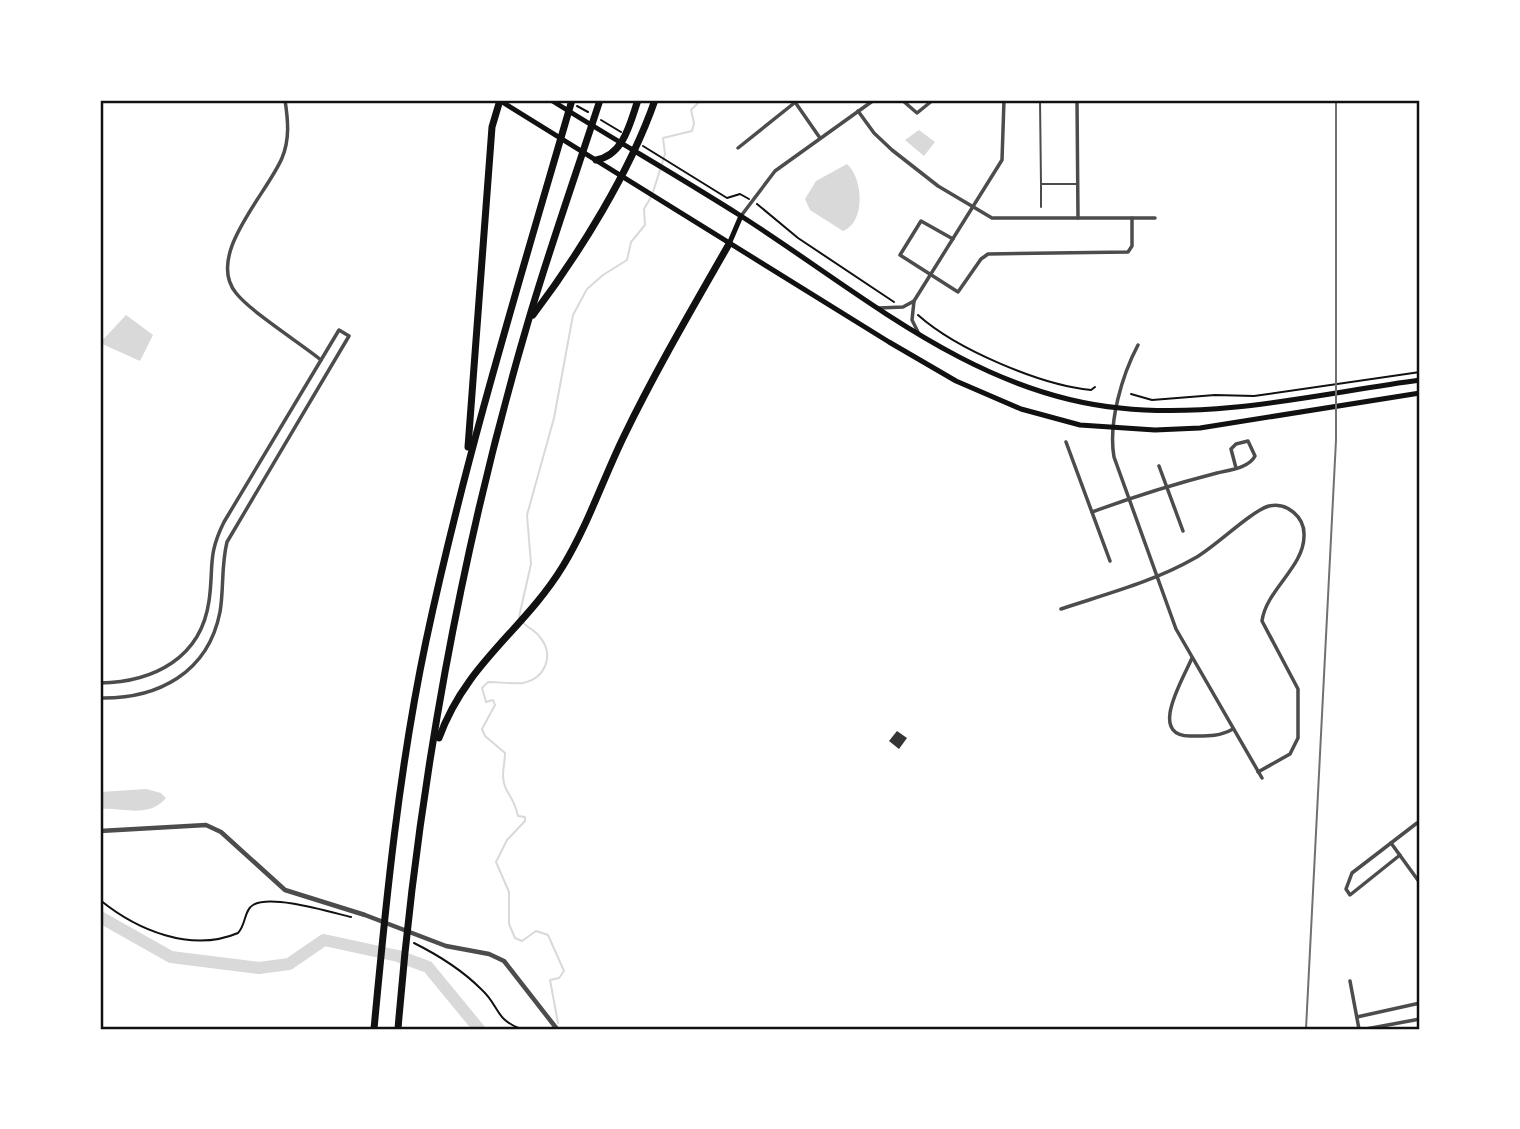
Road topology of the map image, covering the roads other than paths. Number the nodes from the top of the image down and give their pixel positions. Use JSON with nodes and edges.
{"nodes":[{"id":1,"x":285,"y":100,"type":"edge"},
{"id":2,"x":499,"y":100,"type":"edge"},
{"id":3,"x":551,"y":100,"type":"edge"},
{"id":4,"x":572,"y":100,"type":"edge"},
{"id":5,"x":600,"y":100,"type":"edge"},
{"id":6,"x":638,"y":100,"type":"edge"},
{"id":7,"x":655,"y":100,"type":"edge"},
{"id":8,"x":874,"y":100,"type":"edge"},
{"id":9,"x":902,"y":100,"type":"edge"},
{"id":10,"x":933,"y":100,"type":"edge"},
{"id":11,"x":1004,"y":100,"type":"edge"},
{"id":12,"x":1040,"y":100,"type":"edge"},
{"id":13,"x":1077,"y":100,"type":"edge"},
{"id":14,"x":796,"y":101,"type":"edge"},
{"id":15,"x":858,"y":111,"type":"junction"},
{"id":16,"x":741,"y":135,"type":"dead end"},
{"id":17,"x":820,"y":138,"type":"junction"},
{"id":18,"x":746,"y":142,"type":"junction"},
{"id":19,"x":621,"y":144,"type":"junction"},
{"id":20,"x":738,"y":148,"type":"dead end"},
{"id":21,"x":596,"y":160,"type":"junction"},
{"id":22,"x":1041,"y":184,"type":"junction"},
{"id":23,"x":1078,"y":184,"type":"junction"},
{"id":24,"x":973,"y":207,"type":"junction"},
{"id":25,"x":1041,"y":207,"type":"dead end"},
{"id":26,"x":741,"y":216,"type":"junction"},
{"id":27,"x":1078,"y":218,"type":"junction"},
{"id":28,"x":1132,"y":218,"type":"junction"},
{"id":29,"x":1155,"y":218,"type":"dead end"},
{"id":30,"x":953,"y":239,"type":"junction"},
{"id":31,"x":729,"y":244,"type":"junction"},
{"id":32,"x":930,"y":276,"type":"junction"},
{"id":33,"x":914,"y":301,"type":"junction"},
{"id":34,"x":879,"y":308,"type":"junction"},
{"id":35,"x":528,"y":321,"type":"junction"},
{"id":36,"x":919,"y":334,"type":"junction"},
{"id":37,"x":1138,"y":345,"type":"dead end"},
{"id":38,"x":321,"y":360,"type":"junction"},
{"id":39,"x":1420,"y":380,"type":"edge"},
{"id":40,"x":1420,"y":393,"type":"edge"},
{"id":41,"x":1118,"y":408,"type":"junction"},
{"id":42,"x":1114,"y":430,"type":"junction"},
{"id":43,"x":1066,"y":442,"type":"dead end"},
{"id":44,"x":1159,"y":466,"type":"dead end"},
{"id":45,"x":1236,"y":468,"type":"junction"},
{"id":46,"x":466,"y":470,"type":"junction"},
{"id":47,"x":1166,"y":486,"type":"junction"},
{"id":48,"x":1129,"y":499,"type":"junction"},
{"id":49,"x":1092,"y":513,"type":"junction"},
{"id":50,"x":1183,"y":531,"type":"dead end"},
{"id":51,"x":1110,"y":561,"type":"dead end"},
{"id":52,"x":1157,"y":576,"type":"junction"},
{"id":53,"x":1061,"y":609,"type":"dead end"},
{"id":54,"x":1192,"y":658,"type":"junction"},
{"id":55,"x":100,"y":683,"type":"edge"},
{"id":56,"x":100,"y":698,"type":"edge"},
{"id":57,"x":1233,"y":729,"type":"junction"},
{"id":58,"x":433,"y":755,"type":"junction"},
{"id":59,"x":1258,"y":772,"type":"junction"},
{"id":60,"x":1262,"y":778,"type":"dead end"},
{"id":61,"x":1417,"y":823,"type":"dead end"},
{"id":62,"x":100,"y":831,"type":"edge"},
{"id":63,"x":1391,"y":843,"type":"junction"},
{"id":64,"x":1400,"y":855,"type":"junction"},
{"id":65,"x":1420,"y":883,"type":"edge"},
{"id":66,"x":1350,"y":981,"type":"dead end"},
{"id":67,"x":1420,"y":1003,"type":"edge"},
{"id":68,"x":1357,"y":1017,"type":"junction"},
{"id":69,"x":1420,"y":1019,"type":"edge"},
{"id":70,"x":374,"y":1029,"type":"edge"},
{"id":71,"x":398,"y":1029,"type":"edge"},
{"id":72,"x":557,"y":1029,"type":"edge"},
{"id":73,"x":1359,"y":1029,"type":"edge"},
{"id":74,"x":1366,"y":1029,"type":"edge"}],
"edges":[{"from":1,"to":38,"type":"street"},
{"from":2,"to":21,"type":"main road"},
{"from":2,"to":46,"type":"highway"},
{"from":3,"to":19,"type":"main road"},
{"from":4,"to":46,"type":"highway"},
{"from":5,"to":35,"type":"highway"},
{"from":6,"to":19,"type":"highway"},
{"from":7,"to":35,"type":"highway"},
{"from":8,"to":15,"type":"street"},
{"from":9,"to":10,"type":"street"},
{"from":11,"to":24,"type":"street"},
{"from":12,"to":22,"type":"lane"},
{"from":13,"to":23,"type":"street"},
{"from":14,"to":17,"type":"street"},
{"from":14,"to":18,"type":"street"},
{"from":15,"to":17,"type":"street"},
{"from":15,"to":24,"type":"street"},
{"from":16,"to":18,"type":"street"},
{"from":17,"to":26,"type":"street"},
{"from":18,"to":20,"type":"street"},
{"from":19,"to":21,"type":"highway"},
{"from":19,"to":26,"type":"main road"},
{"from":21,"to":31,"type":"main road"},
{"from":22,"to":23,"type":"lane"},
{"from":22,"to":25,"type":"lane"},
{"from":23,"to":27,"type":"street"},
{"from":24,"to":27,"type":"street"},
{"from":24,"to":30,"type":"street"},
{"from":26,"to":31,"type":"main road"},
{"from":26,"to":34,"type":"main road"},
{"from":27,"to":28,"type":"street"},
{"from":28,"to":29,"type":"street"},
{"from":28,"to":32,"type":"street"},
{"from":30,"to":32,"type":"street"},
{"from":30,"to":32,"type":"street"},
{"from":31,"to":42,"type":"main road"},
{"from":31,"to":58,"type":"highway"},
{"from":32,"to":33,"type":"street"},
{"from":33,"to":34,"type":"street"},
{"from":33,"to":36,"type":"street"},
{"from":34,"to":36,"type":"main road"},
{"from":35,"to":58,"type":"highway"},
{"from":36,"to":41,"type":"main road"},
{"from":37,"to":41,"type":"street"},
{"from":38,"to":55,"type":"street"},
{"from":38,"to":56,"type":"street"},
{"from":39,"to":41,"type":"main road"},
{"from":40,"to":42,"type":"main road"},
{"from":41,"to":42,"type":"street"},
{"from":42,"to":48,"type":"street"},
{"from":43,"to":49,"type":"street"},
{"from":44,"to":47,"type":"street"},
{"from":45,"to":45,"type":"street"},
{"from":45,"to":47,"type":"street"},
{"from":46,"to":70,"type":"highway"},
{"from":47,"to":48,"type":"street"},
{"from":47,"to":50,"type":"street"},
{"from":48,"to":49,"type":"street"},
{"from":48,"to":52,"type":"street"},
{"from":49,"to":51,"type":"street"},
{"from":52,"to":53,"type":"street"},
{"from":52,"to":54,"type":"street"},
{"from":52,"to":59,"type":"street"},
{"from":54,"to":57,"type":"street"},
{"from":54,"to":57,"type":"street"},
{"from":57,"to":59,"type":"street"},
{"from":58,"to":71,"type":"highway"},
{"from":59,"to":60,"type":"street"},
{"from":61,"to":63,"type":"street"},
{"from":62,"to":72,"type":"street"},
{"from":63,"to":64,"type":"street"},
{"from":63,"to":64,"type":"street"},
{"from":64,"to":65,"type":"street"},
{"from":66,"to":68,"type":"street"},
{"from":67,"to":68,"type":"street"},
{"from":68,"to":73,"type":"street"},
{"from":69,"to":74,"type":"street"}]}
